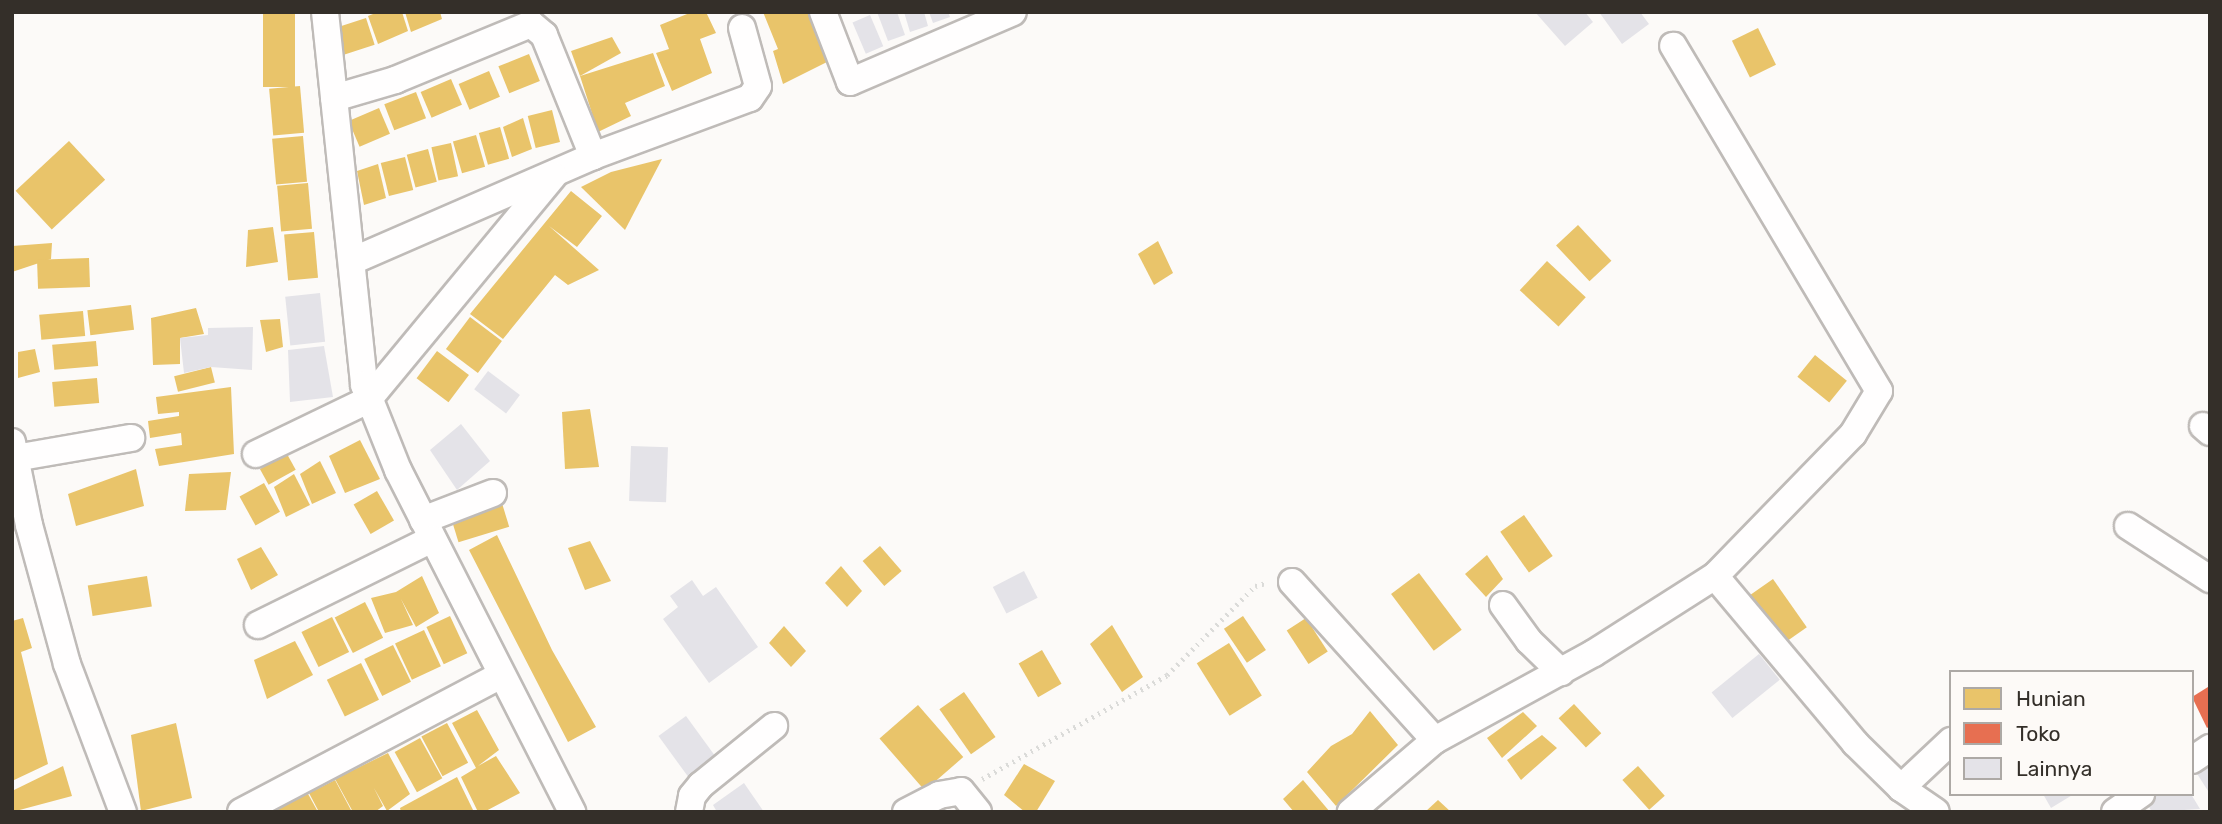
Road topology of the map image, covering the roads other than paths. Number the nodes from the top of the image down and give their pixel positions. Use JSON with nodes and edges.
{"nodes":[{"id":1,"x":325,"y":12,"type":"edge"},
{"id":2,"x":824,"y":12,"type":"edge"},
{"id":3,"x":1013,"y":12,"type":"edge"},
{"id":4,"x":742,"y":28,"type":"dead end"},
{"id":5,"x":1673,"y":46,"type":"dead end"},
{"id":6,"x":334,"y":98,"type":"junction"},
{"id":7,"x":593,"y":156,"type":"junction"},
{"id":8,"x":557,"y":172,"type":"junction"},
{"id":9,"x":352,"y":261,"type":"junction"},
{"id":10,"x":368,"y":400,"type":"junction"},
{"id":11,"x":131,"y":438,"type":"dead end"},
{"id":12,"x":14,"y":450,"type":"edge"},
{"id":13,"x":256,"y":454,"type":"dead end"},
{"id":14,"x":494,"y":493,"type":"dead end"},
{"id":15,"x":2128,"y":526,"type":"dead end"},
{"id":16,"x":21,"y":527,"type":"edge"},
{"id":17,"x":428,"y":530,"type":"junction"},
{"id":18,"x":1715,"y":576,"type":"junction"},
{"id":19,"x":2210,"y":579,"type":"edge"},
{"id":20,"x":1292,"y":582,"type":"road end"},
{"id":21,"x":1503,"y":605,"type":"dead end"},
{"id":22,"x":258,"y":625,"type":"dead end"},
{"id":23,"x":1561,"y":672,"type":"junction"},
{"id":24,"x":501,"y":675,"type":"junction"},
{"id":25,"x":774,"y":726,"type":"dead end"},
{"id":26,"x":1435,"y":740,"type":"junction"},
{"id":27,"x":1949,"y":743,"type":"edge"},
{"id":28,"x":2210,"y":748,"type":"edge"},
{"id":29,"x":2194,"y":759,"type":"edge"},
{"id":30,"x":1901,"y":788,"type":"junction"},
{"id":31,"x":2138,"y":796,"type":"edge"},
{"id":32,"x":123,"y":812,"type":"edge"},
{"id":33,"x":242,"y":812,"type":"edge"},
{"id":34,"x":571,"y":812,"type":"edge"},
{"id":35,"x":689,"y":812,"type":"edge"},
{"id":36,"x":906,"y":812,"type":"edge"},
{"id":37,"x":978,"y":812,"type":"edge"},
{"id":38,"x":1351,"y":812,"type":"edge"},
{"id":39,"x":1936,"y":812,"type":"edge"},
{"id":40,"x":2115,"y":812,"type":"edge"}],
"edges":[{"from":1,"to":6,"type":"street"},
{"from":2,"to":3,"type":"street"},
{"from":4,"to":7,"type":"street"},
{"from":5,"to":18,"type":"street"},
{"from":6,"to":7,"type":"street"},
{"from":6,"to":9,"type":"street"},
{"from":7,"to":8,"type":"street"},
{"from":8,"to":9,"type":"street"},
{"from":8,"to":10,"type":"street"},
{"from":9,"to":10,"type":"street"},
{"from":10,"to":13,"type":"street"},
{"from":10,"to":17,"type":"street"},
{"from":11,"to":12,"type":"street"},
{"from":12,"to":16,"type":"street"},
{"from":14,"to":17,"type":"street"},
{"from":15,"to":19,"type":"street"},
{"from":16,"to":32,"type":"street"},
{"from":17,"to":22,"type":"street"},
{"from":17,"to":24,"type":"street"},
{"from":18,"to":23,"type":"street"},
{"from":18,"to":30,"type":"street"},
{"from":20,"to":26,"type":"street"},
{"from":21,"to":23,"type":"street"},
{"from":23,"to":26,"type":"street"},
{"from":24,"to":33,"type":"street"},
{"from":24,"to":34,"type":"street"},
{"from":25,"to":35,"type":"street"},
{"from":26,"to":38,"type":"street"},
{"from":27,"to":30,"type":"street"},
{"from":28,"to":29,"type":"street"},
{"from":30,"to":39,"type":"street"},
{"from":31,"to":40,"type":"street"},
{"from":36,"to":37,"type":"street"}]}
